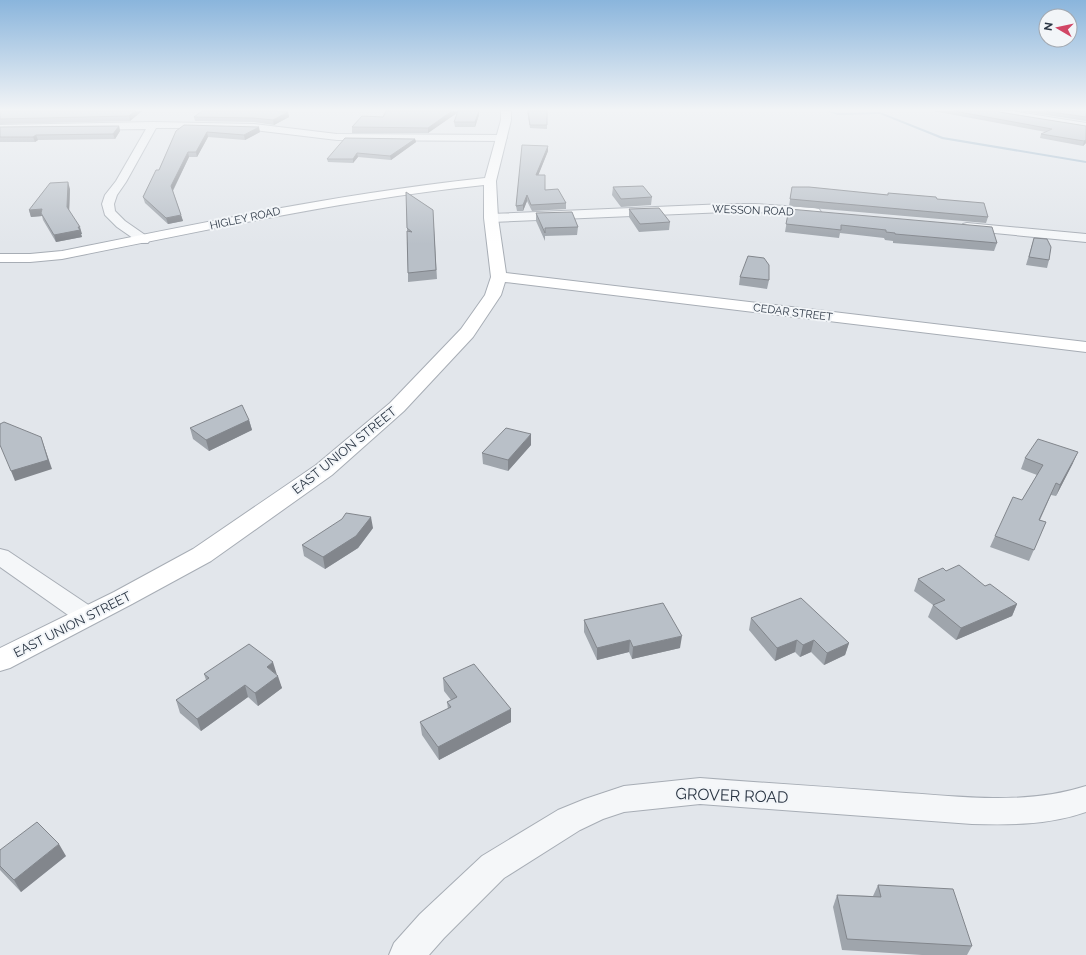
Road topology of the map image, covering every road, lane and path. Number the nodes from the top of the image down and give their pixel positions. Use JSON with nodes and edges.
{"nodes":[{"id":1,"x":136,"y":156,"type":"edge"},
{"id":2,"x":497,"y":156,"type":"edge"},
{"id":3,"x":490,"y":181,"type":"junction"},
{"id":4,"x":828,"y":214,"type":"edge"},
{"id":5,"x":491,"y":218,"type":"junction"},
{"id":6,"x":954,"y":226,"type":"edge"},
{"id":7,"x":1086,"y":238,"type":"edge"},
{"id":8,"x":144,"y":240,"type":"junction"},
{"id":9,"x":0,"y":258,"type":"edge"},
{"id":10,"x":499,"y":277,"type":"junction"},
{"id":11,"x":1086,"y":347,"type":"edge"},
{"id":12,"x":0,"y":556,"type":"edge"},
{"id":13,"x":87,"y":616,"type":"junction"},
{"id":14,"x":0,"y":660,"type":"edge"},
{"id":15,"x":1086,"y":799,"type":"edge"},
{"id":16,"x":406,"y":955,"type":"edge"}],
"edges":[{"from":1,"to":8,"type":"street"},
{"from":2,"to":3,"type":"street","name":"EAST UNION STREET"},
{"from":3,"to":5,"type":"street","name":"EAST UNION STREET"},
{"from":3,"to":8,"type":"street","name":"HIGLEY ROAD"},
{"from":4,"to":5,"type":"street","name":"WESSON ROAD"},
{"from":5,"to":10,"type":"street","name":"EAST UNION STREET"},
{"from":6,"to":7,"type":"street"},
{"from":8,"to":9,"type":"street","name":"HIGLEY ROAD"},
{"from":10,"to":11,"type":"street","name":"CEDAR STREET"},
{"from":10,"to":13,"type":"street","name":"EAST UNION STREET"},
{"from":12,"to":13,"type":"street"},
{"from":13,"to":14,"type":"street","name":"EAST UNION STREET"},
{"from":15,"to":16,"type":"street","name":"GROVER ROAD"}]}
